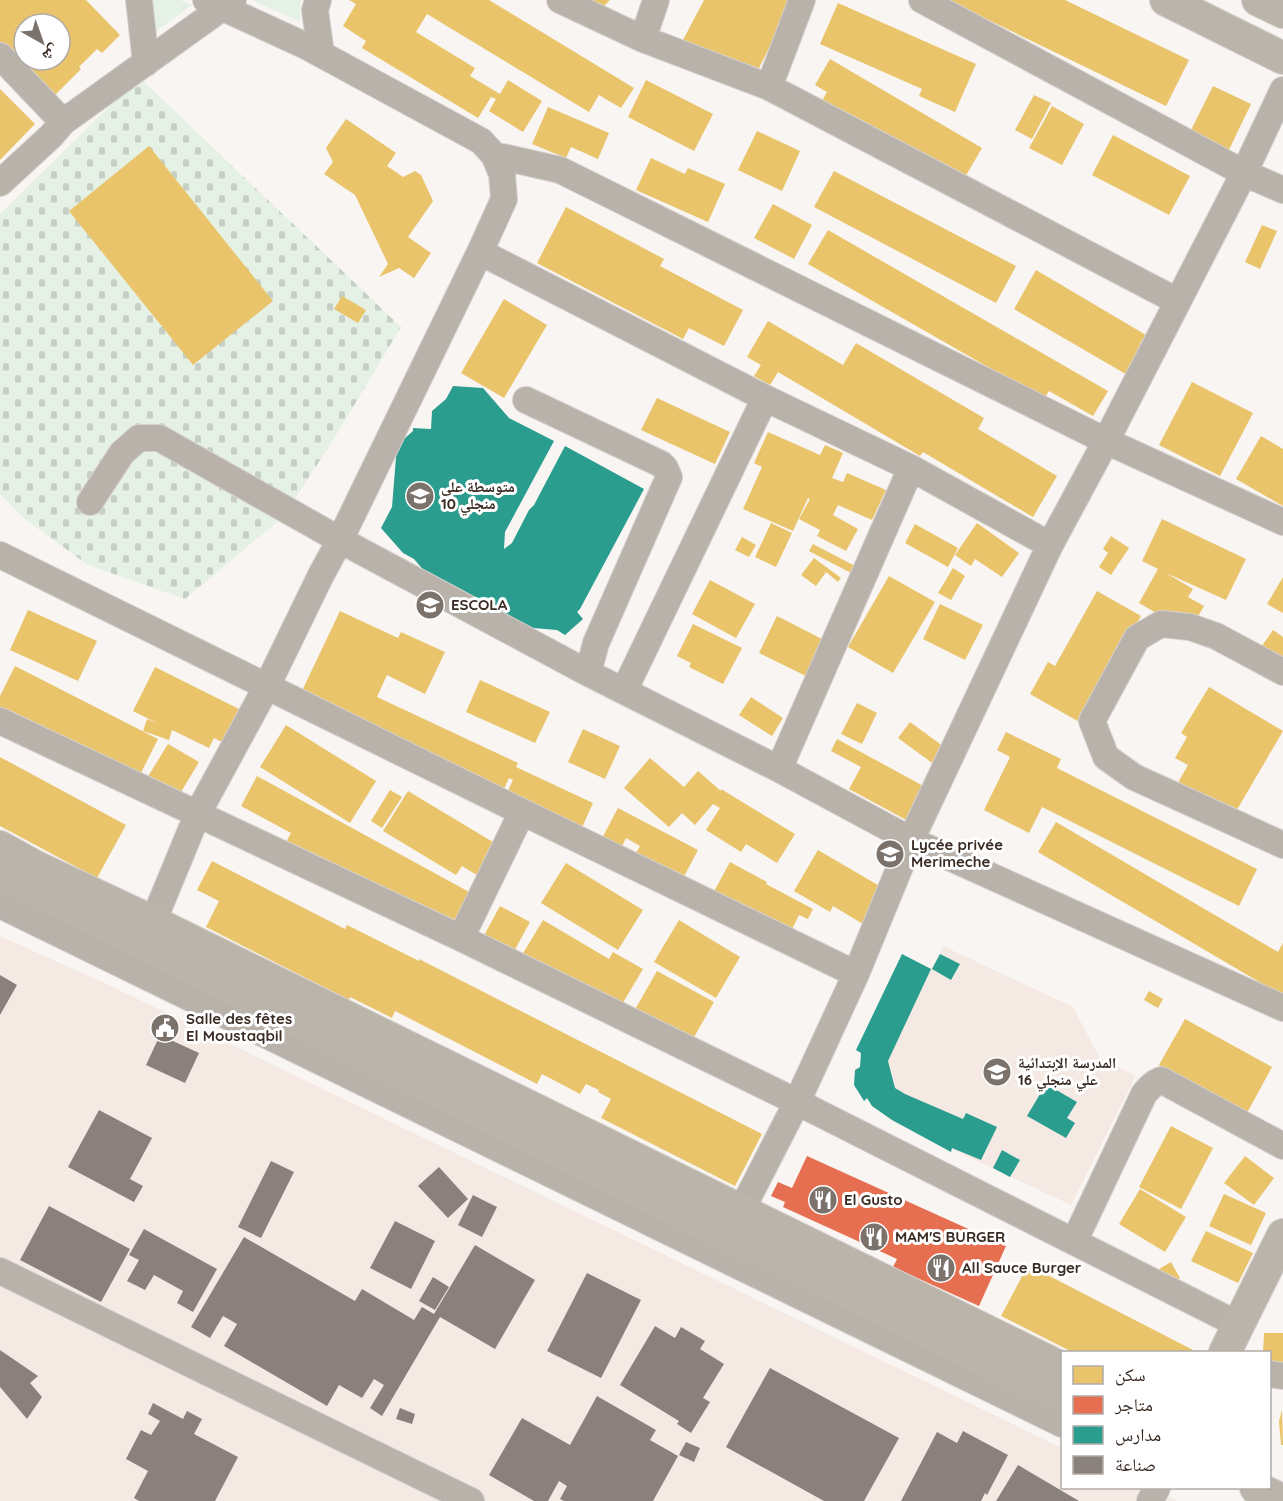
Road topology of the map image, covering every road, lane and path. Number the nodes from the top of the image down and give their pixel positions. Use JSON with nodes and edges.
{"nodes":[{"id":1,"x":139,"y":0,"type":"edge"},
{"id":2,"x":318,"y":0,"type":"edge"},
{"id":3,"x":560,"y":0,"type":"edge"},
{"id":4,"x":656,"y":0,"type":"edge"},
{"id":5,"x":802,"y":0,"type":"edge"},
{"id":6,"x":922,"y":0,"type":"edge"},
{"id":7,"x":1166,"y":0,"type":"edge"},
{"id":8,"x":1258,"y":0,"type":"edge"},
{"id":9,"x":220,"y":3,"type":"edge"},
{"id":10,"x":1283,"y":12,"type":"edge"},
{"id":11,"x":643,"y":39,"type":"junction"},
{"id":12,"x":321,"y":54,"type":"junction"},
{"id":13,"x":0,"y":56,"type":"edge"},
{"id":14,"x":1283,"y":58,"type":"edge"},
{"id":15,"x":146,"y":63,"type":"junction"},
{"id":16,"x":769,"y":87,"type":"junction"},
{"id":17,"x":1283,"y":90,"type":"edge"},
{"id":18,"x":63,"y":122,"type":"junction"},
{"id":19,"x":494,"y":155,"type":"junction"},
{"id":20,"x":1244,"y":173,"type":"junction"},
{"id":21,"x":0,"y":183,"type":"edge"},
{"id":22,"x":1283,"y":190,"type":"edge"},
{"id":23,"x":480,"y":252,"type":"junction"},
{"id":24,"x":1177,"y":301,"type":"junction"},
{"id":25,"x":765,"y":399,"type":"junction"},
{"id":26,"x":526,"y":400,"type":"dead end"},
{"id":27,"x":1106,"y":441,"type":"junction"},
{"id":28,"x":911,"y":468,"type":"junction"},
{"id":29,"x":90,"y":502,"type":"dead end"},
{"id":30,"x":1283,"y":522,"type":"edge"},
{"id":31,"x":340,"y":540,"type":"junction"},
{"id":32,"x":1050,"y":545,"type":"junction"},
{"id":33,"x":0,"y":555,"type":"edge"},
{"id":34,"x":1283,"y":672,"type":"edge"},
{"id":35,"x":588,"y":673,"type":"junction"},
{"id":36,"x":267,"y":686,"type":"junction"},
{"id":37,"x":624,"y":691,"type":"junction"},
{"id":38,"x":0,"y":721,"type":"edge"},
{"id":39,"x":779,"y":769,"type":"junction"},
{"id":40,"x":522,"y":812,"type":"junction"},
{"id":41,"x":198,"y":813,"type":"junction"},
{"id":42,"x":911,"y":840,"type":"junction"},
{"id":43,"x":1283,"y":845,"type":"edge"},
{"id":44,"x":0,"y":847,"type":"edge"},
{"id":45,"x":0,"y":874,"type":"edge"},
{"id":46,"x":0,"y":905,"type":"edge"},
{"id":47,"x":153,"y":922,"type":"junction"},
{"id":48,"x":460,"y":938,"type":"junction"},
{"id":49,"x":856,"y":974,"type":"junction"},
{"id":50,"x":1283,"y":1008,"type":"edge"},
{"id":51,"x":797,"y":1102,"type":"junction"},
{"id":52,"x":1283,"y":1146,"type":"edge"},
{"id":53,"x":730,"y":1234,"type":"junction"},
{"id":54,"x":1283,"y":1235,"type":"edge"},
{"id":55,"x":1074,"y":1242,"type":"junction"},
{"id":56,"x":0,"y":1271,"type":"edge"},
{"id":57,"x":1239,"y":1325,"type":"junction"},
{"id":58,"x":1226,"y":1351,"type":"edge"},
{"id":59,"x":1061,"y":1368,"type":"edge"},
{"id":60,"x":1061,"y":1397,"type":"edge"},
{"id":61,"x":1061,"y":1423,"type":"edge"},
{"id":62,"x":1258,"y":1489,"type":"edge"},
{"id":63,"x":1283,"y":1500,"type":"edge"},
{"id":64,"x":471,"y":1501,"type":"edge"}],
"edges":[{"from":1,"to":15,"type":"street"},
{"from":2,"to":12,"type":"street"},
{"from":3,"to":11,"type":"street"},
{"from":4,"to":11,"type":"street"},
{"from":5,"to":16,"type":"street"},
{"from":6,"to":20,"type":"street"},
{"from":7,"to":14,"type":"main road"},
{"from":8,"to":10,"type":"main road"},
{"from":9,"to":12,"type":"street"},
{"from":9,"to":15,"type":"street"},
{"from":11,"to":16,"type":"street"},
{"from":12,"to":19,"type":"street"},
{"from":13,"to":18,"type":"street"},
{"from":15,"to":18,"type":"street"},
{"from":16,"to":24,"type":"street"},
{"from":17,"to":20,"type":"street"},
{"from":18,"to":21,"type":"street"},
{"from":19,"to":23,"type":"street"},
{"from":19,"to":27,"type":"street"},
{"from":20,"to":22,"type":"street"},
{"from":20,"to":24,"type":"street"},
{"from":23,"to":25,"type":"street"},
{"from":23,"to":31,"type":"street"},
{"from":24,"to":27,"type":"street"},
{"from":25,"to":28,"type":"street"},
{"from":25,"to":37,"type":"street"},
{"from":26,"to":35,"type":"street"},
{"from":27,"to":30,"type":"street"},
{"from":27,"to":32,"type":"street"},
{"from":28,"to":32,"type":"street"},
{"from":28,"to":39,"type":"street"},
{"from":29,"to":31,"type":"street"},
{"from":31,"to":35,"type":"street"},
{"from":31,"to":36,"type":"street"},
{"from":32,"to":42,"type":"street"},
{"from":33,"to":36,"type":"street"},
{"from":34,"to":43,"type":"street"},
{"from":35,"to":37,"type":"street"},
{"from":36,"to":40,"type":"street"},
{"from":36,"to":41,"type":"street"},
{"from":37,"to":39,"type":"street"},
{"from":38,"to":41,"type":"street"},
{"from":39,"to":42,"type":"street"},
{"from":40,"to":48,"type":"street"},
{"from":40,"to":49,"type":"street"},
{"from":41,"to":47,"type":"street"},
{"from":41,"to":48,"type":"street"},
{"from":42,"to":49,"type":"street"},
{"from":42,"to":50,"type":"street"},
{"from":44,"to":47,"type":"main road"},
{"from":45,"to":53,"type":"main road"},
{"from":46,"to":53,"type":"street"},
{"from":47,"to":53,"type":"main road"},
{"from":48,"to":51,"type":"street"},
{"from":49,"to":51,"type":"street"},
{"from":51,"to":53,"type":"street"},
{"from":51,"to":55,"type":"street"},
{"from":52,"to":55,"type":"street"},
{"from":53,"to":59,"type":"main road"},
{"from":53,"to":60,"type":"main road"},
{"from":53,"to":61,"type":"street"},
{"from":54,"to":57,"type":"main road"},
{"from":55,"to":57,"type":"street"},
{"from":56,"to":64,"type":"street"},
{"from":57,"to":58,"type":"main road"},
{"from":62,"to":63,"type":"main road"}]}
